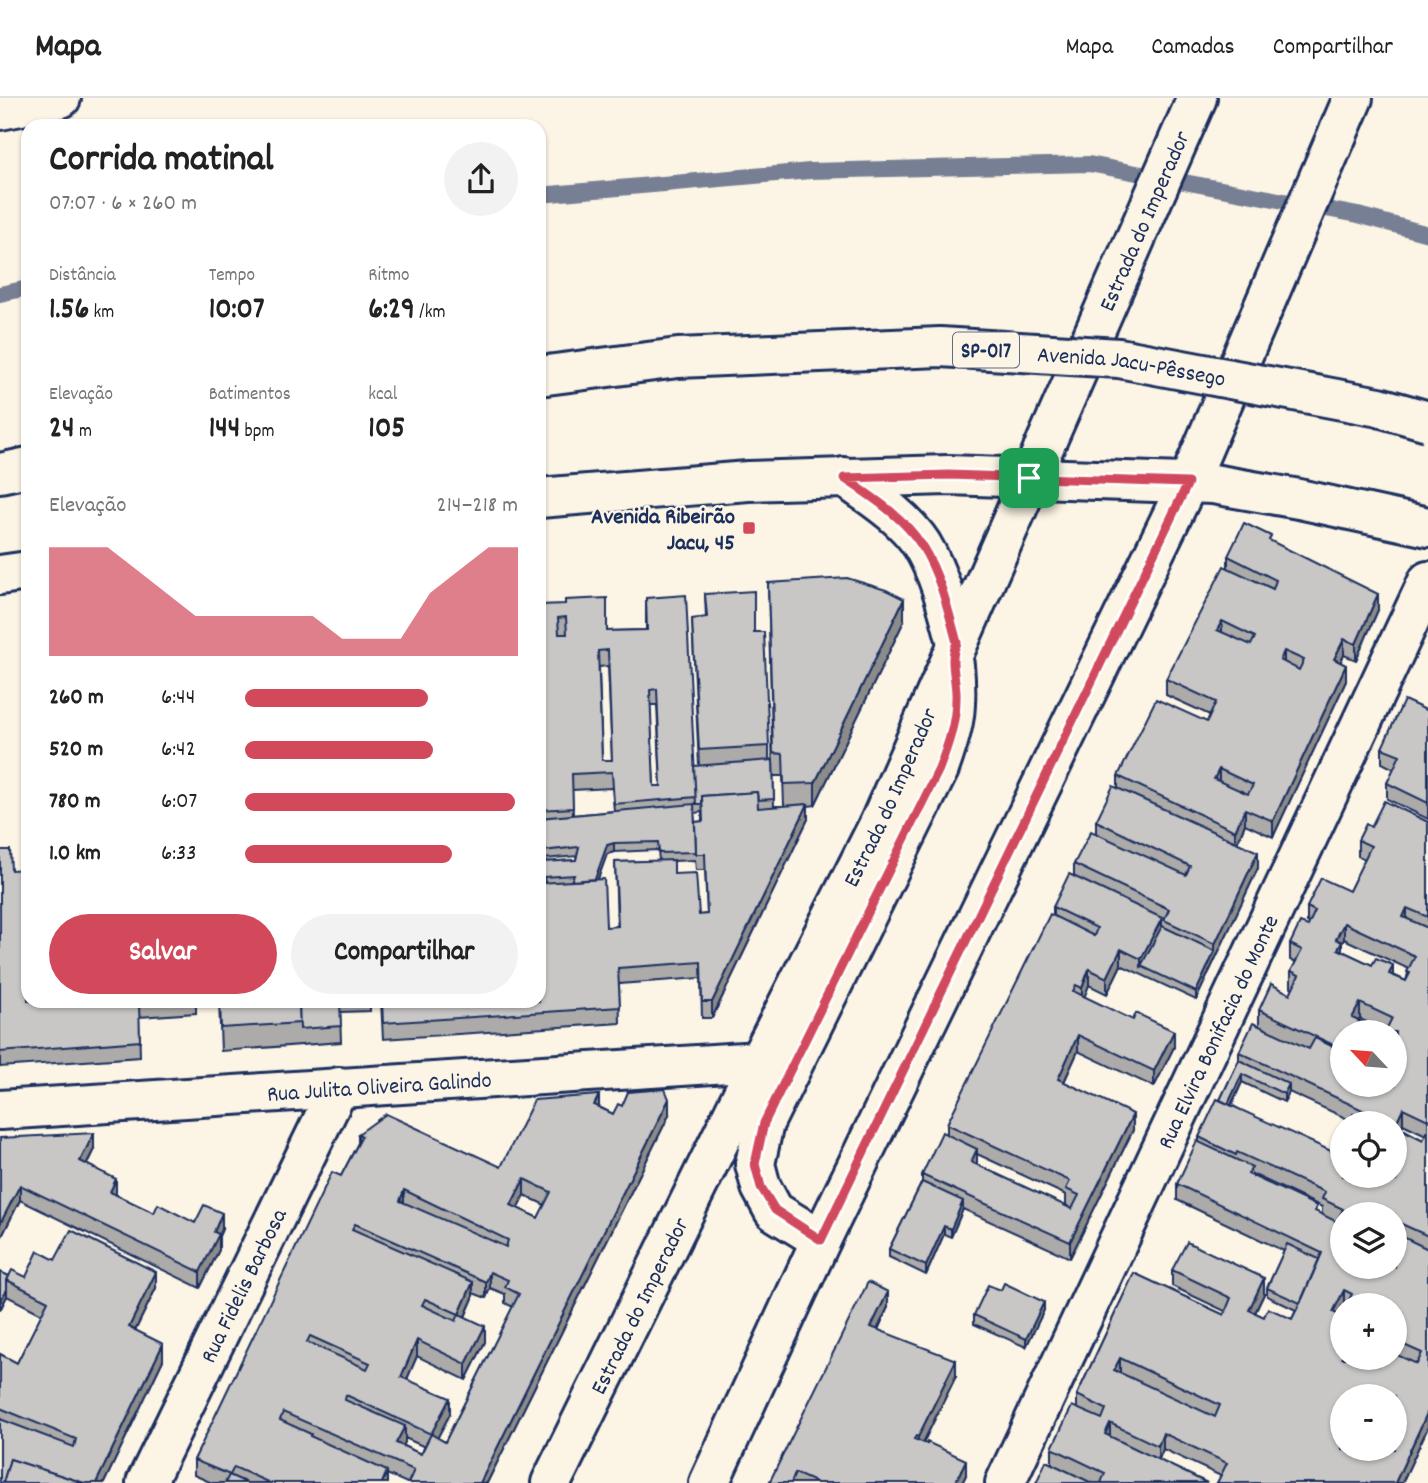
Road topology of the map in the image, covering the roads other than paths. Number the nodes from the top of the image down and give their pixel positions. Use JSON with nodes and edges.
{"nodes":[{"id":1,"x":61,"y":98,"type":"edge"},
{"id":2,"x":1197,"y":98,"type":"edge"},
{"id":3,"x":1353,"y":98,"type":"edge"},
{"id":4,"x":0,"y":110,"type":"edge"},
{"id":5,"x":546,"y":375,"type":"edge"},
{"id":6,"x":1428,"y":421,"type":"edge"},
{"id":7,"x":21,"y":468,"type":"edge"},
{"id":8,"x":0,"y":473,"type":"edge"},
{"id":9,"x":844,"y":478,"type":"junction"},
{"id":10,"x":1029,"y":478,"type":"junction"},
{"id":11,"x":1188,"y":483,"type":"junction"},
{"id":12,"x":546,"y":497,"type":"edge"},
{"id":13,"x":1428,"y":527,"type":"edge"},
{"id":14,"x":21,"y":571,"type":"edge"},
{"id":15,"x":0,"y":575,"type":"edge"},
{"id":16,"x":1428,"y":581,"type":"edge"},
{"id":17,"x":955,"y":647,"type":"junction"},
{"id":18,"x":759,"y":1062,"type":"junction"},
{"id":19,"x":339,"y":1087,"type":"junction"},
{"id":20,"x":0,"y":1110,"type":"edge"},
{"id":21,"x":821,"y":1240,"type":"junction"},
{"id":22,"x":146,"y":1483,"type":"edge"},
{"id":23,"x":551,"y":1483,"type":"edge"},
{"id":24,"x":709,"y":1483,"type":"edge"},
{"id":25,"x":1006,"y":1483,"type":"edge"}],
"edges":[{"from":1,"to":4,"type":"main road"},
{"from":2,"to":10,"type":"main road","name":"Estrada do Imperador"},
{"from":3,"to":11,"type":"main road"},
{"from":5,"to":6,"type":"main road","name":"Avenida Jacu-Pêssego","number":"SP-017","bridge":true},
{"from":7,"to":8,"type":"main road"},
{"from":9,"to":10,"type":"main road"},
{"from":9,"to":12,"type":"main road"},
{"from":9,"to":17,"type":"main road"},
{"from":10,"to":11,"type":"main road"},
{"from":10,"to":17,"type":"main road","name":"Estrada do Imperador"},
{"from":11,"to":13,"type":"main road"},
{"from":11,"to":21,"type":"main road"},
{"from":14,"to":15,"type":"main road"},
{"from":16,"to":25,"type":"main road","name":"Rua Elvira Bonifacia do Monte"},
{"from":17,"to":18,"type":"main road","name":"Estrada do Imperador"},
{"from":17,"to":21,"type":"main road"},
{"from":18,"to":19,"type":"main road","name":"Rua Julita Oliveira Galindo"},
{"from":18,"to":23,"type":"main road","name":"Estrada do Imperador"},
{"from":19,"to":20,"type":"main road","name":"Rua Julita Oliveira Galindo"},
{"from":19,"to":22,"type":"main road","name":"Rua Fidelis Barbosa"},
{"from":21,"to":24,"type":"main road"}]}
